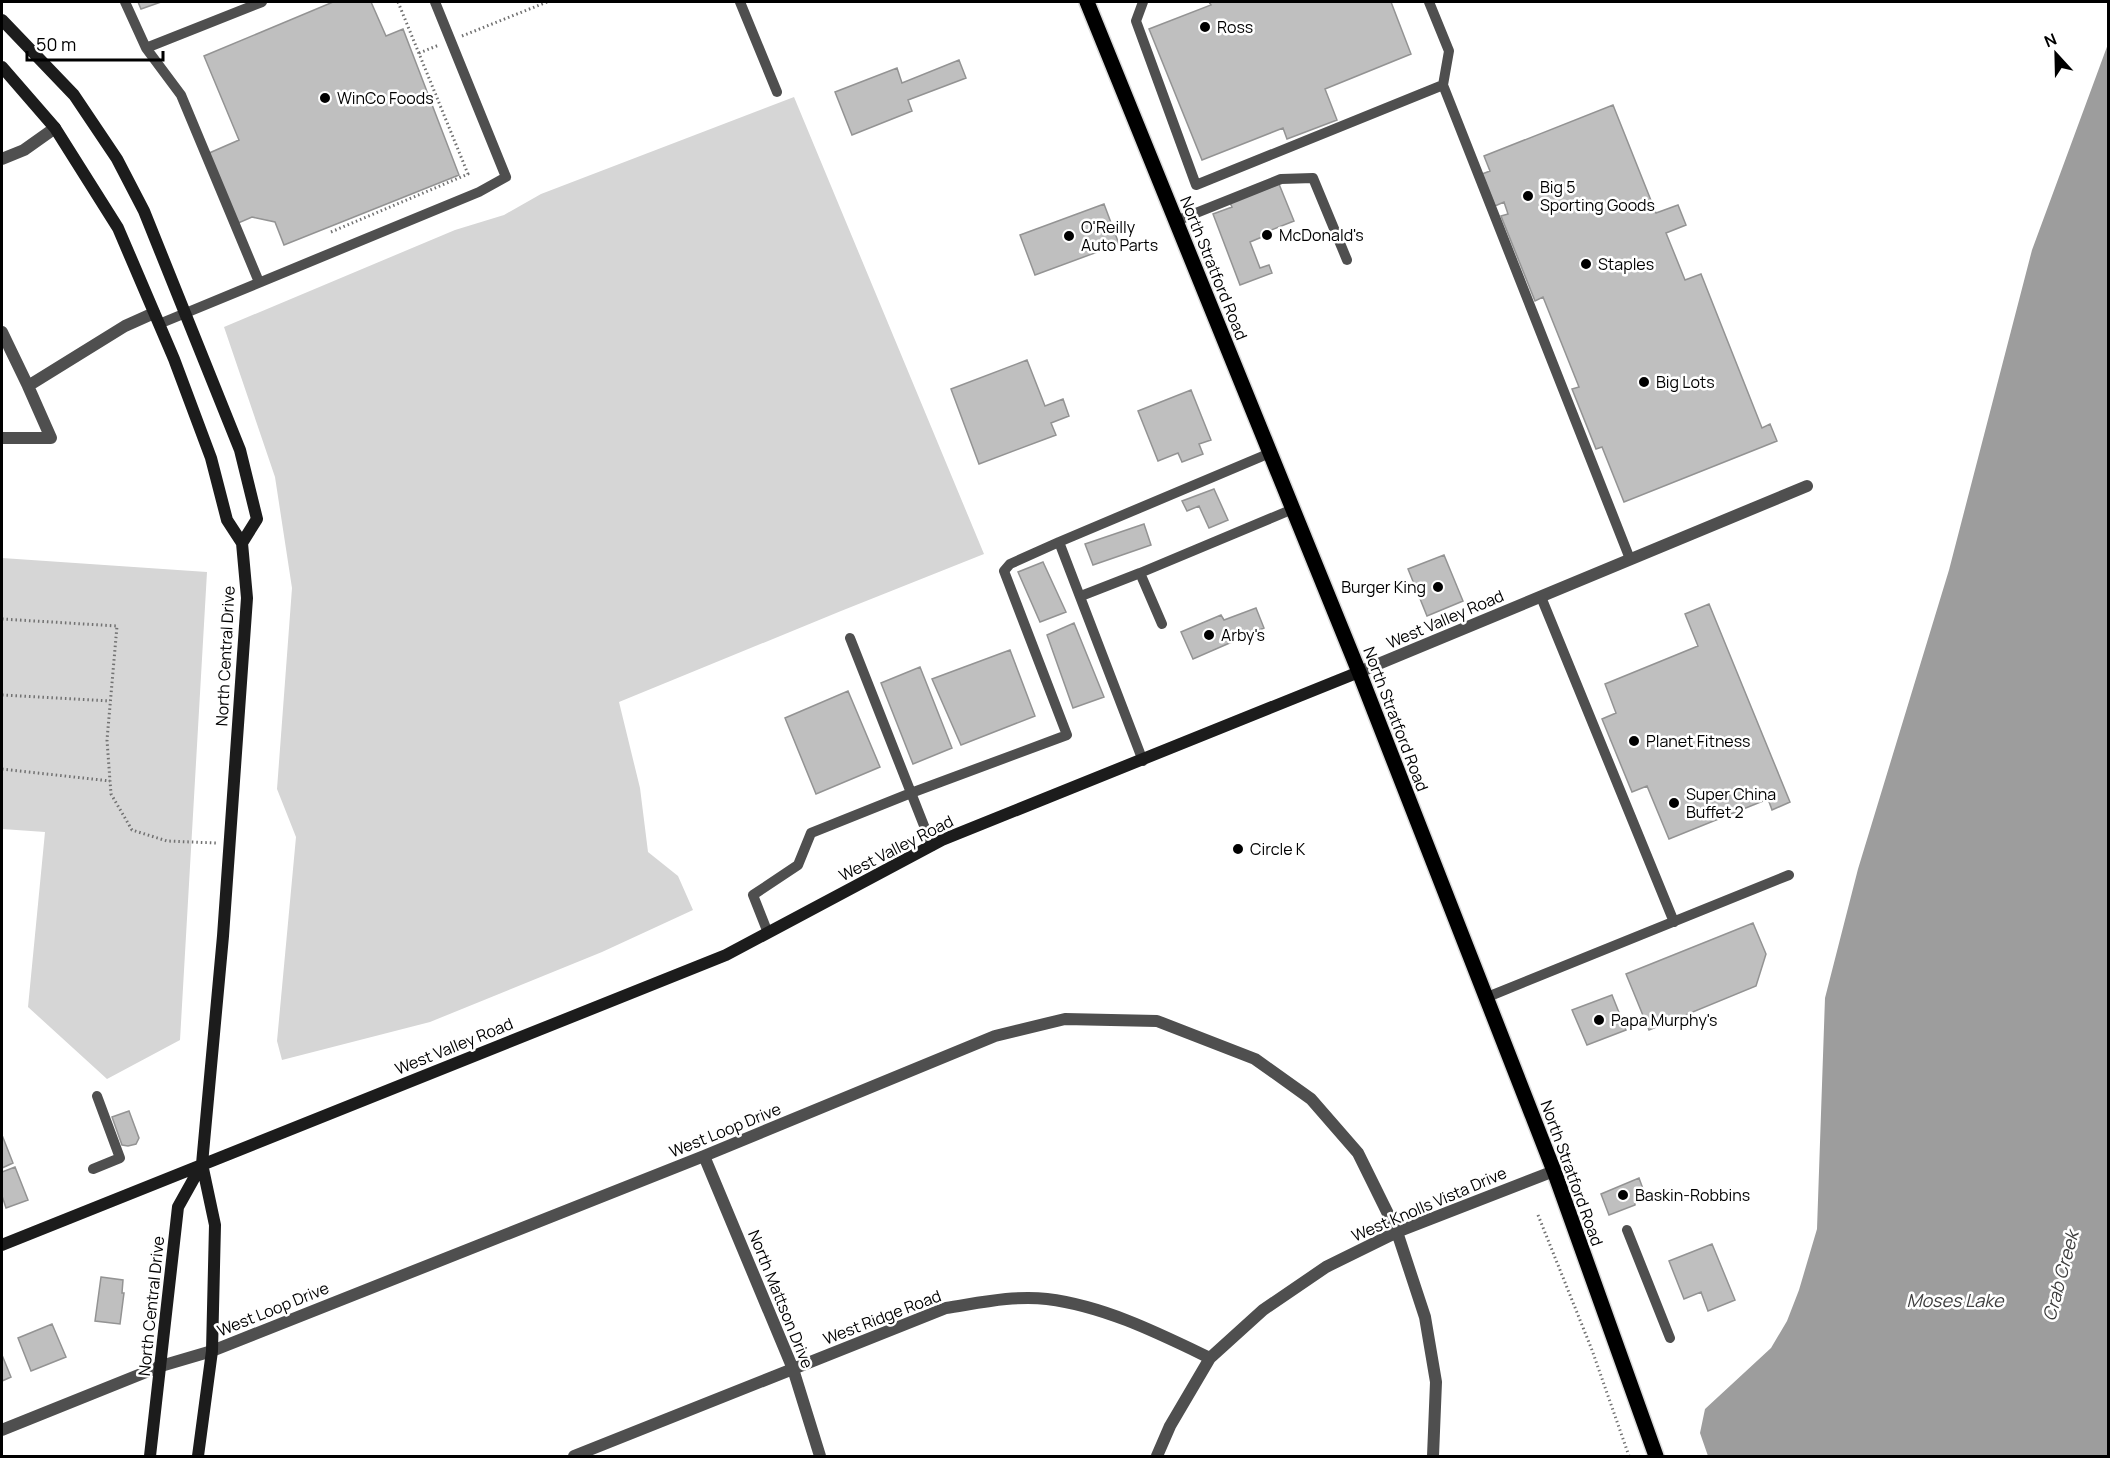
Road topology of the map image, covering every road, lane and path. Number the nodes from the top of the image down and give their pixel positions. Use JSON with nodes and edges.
{"nodes":[{"id":1,"x":125,"y":2,"type":"edge"},
{"id":2,"x":262,"y":2,"type":"edge"},
{"id":3,"x":398,"y":2,"type":"edge"},
{"id":4,"x":435,"y":2,"type":"edge"},
{"id":5,"x":547,"y":2,"type":"edge"},
{"id":6,"x":740,"y":2,"type":"edge"},
{"id":7,"x":1087,"y":2,"type":"edge"},
{"id":8,"x":1143,"y":2,"type":"edge"},
{"id":9,"x":1429,"y":2,"type":"edge"},
{"id":10,"x":2,"y":20,"type":"edge"},
{"id":11,"x":451,"y":40,"type":"junction"},
{"id":12,"x":146,"y":48,"type":"junction"},
{"id":13,"x":419,"y":53,"type":"junction"},
{"id":14,"x":2,"y":67,"type":"edge"},
{"id":15,"x":1443,"y":85,"type":"junction"},
{"id":16,"x":777,"y":92,"type":"dead end"},
{"id":17,"x":55,"y":128,"type":"junction"},
{"id":18,"x":2,"y":159,"type":"edge"},
{"id":19,"x":1176,"y":220,"type":"junction"},
{"id":20,"x":331,"y":232,"type":"dead end"},
{"id":21,"x":1347,"y":260,"type":"dead end"},
{"id":22,"x":259,"y":282,"type":"junction"},
{"id":23,"x":185,"y":312,"type":"junction"},
{"id":24,"x":157,"y":319,"type":"junction"},
{"id":25,"x":2,"y":332,"type":"edge"},
{"id":26,"x":28,"y":386,"type":"junction"},
{"id":27,"x":2,"y":438,"type":"edge"},
{"id":28,"x":1270,"y":453,"type":"junction"},
{"id":29,"x":1807,"y":486,"type":"dead end"},
{"id":30,"x":1293,"y":509,"type":"junction"},
{"id":31,"x":1059,"y":542,"type":"junction"},
{"id":32,"x":242,"y":543,"type":"junction"},
{"id":33,"x":1630,"y":559,"type":"junction"},
{"id":34,"x":1140,"y":573,"type":"junction"},
{"id":35,"x":1081,"y":596,"type":"junction"},
{"id":36,"x":1541,"y":597,"type":"junction"},
{"id":37,"x":2,"y":619,"type":"edge"},
{"id":38,"x":1162,"y":624,"type":"dead end"},
{"id":39,"x":850,"y":638,"type":"dead end"},
{"id":40,"x":1359,"y":672,"type":"junction"},
{"id":41,"x":2,"y":695,"type":"edge"},
{"id":42,"x":110,"y":701,"type":"junction"},
{"id":43,"x":1143,"y":760,"type":"junction"},
{"id":44,"x":2,"y":769,"type":"edge"},
{"id":45,"x":110,"y":781,"type":"junction"},
{"id":46,"x":911,"y":793,"type":"junction"},
{"id":47,"x":230,"y":843,"type":"junction"},
{"id":48,"x":932,"y":846,"type":"junction"},
{"id":49,"x":1789,"y":875,"type":"dead end"},
{"id":50,"x":1674,"y":922,"type":"junction"},
{"id":51,"x":768,"y":933,"type":"junction"},
{"id":52,"x":1485,"y":998,"type":"junction"},
{"id":53,"x":97,"y":1096,"type":"dead end"},
{"id":54,"x":704,"y":1156,"type":"junction"},
{"id":55,"x":202,"y":1164,"type":"junction"},
{"id":56,"x":93,"y":1169,"type":"dead end"},
{"id":57,"x":1554,"y":1171,"type":"junction"},
{"id":58,"x":1538,"y":1215,"type":"dead end"},
{"id":59,"x":1627,"y":1230,"type":"dead end"},
{"id":60,"x":1397,"y":1232,"type":"junction"},
{"id":61,"x":2,"y":1245,"type":"edge"},
{"id":62,"x":1670,"y":1338,"type":"dead end"},
{"id":63,"x":212,"y":1351,"type":"junction"},
{"id":64,"x":1210,"y":1358,"type":"junction"},
{"id":65,"x":162,"y":1366,"type":"junction"},
{"id":66,"x":793,"y":1369,"type":"junction"},
{"id":67,"x":2,"y":1430,"type":"edge"},
{"id":68,"x":150,"y":1456,"type":"edge"},
{"id":69,"x":198,"y":1456,"type":"edge"},
{"id":70,"x":574,"y":1456,"type":"edge"},
{"id":71,"x":820,"y":1456,"type":"edge"},
{"id":72,"x":1157,"y":1456,"type":"edge"},
{"id":73,"x":1433,"y":1456,"type":"edge"},
{"id":74,"x":1629,"y":1456,"type":"edge"},
{"id":75,"x":1656,"y":1456,"type":"edge"}],
"edges":[{"from":1,"to":12,"type":"lane"},
{"from":2,"to":12,"type":"lane"},
{"from":3,"to":13,"type":"path"},
{"from":4,"to":11,"type":"lane"},
{"from":5,"to":11,"type":"path"},
{"from":6,"to":16,"type":"lane"},
{"from":7,"to":19,"type":"main road","name":"North Stratford Road"},
{"from":8,"to":15,"type":"lane"},
{"from":9,"to":15,"type":"lane"},
{"from":10,"to":23,"type":"main road"},
{"from":11,"to":13,"type":"path"},
{"from":11,"to":22,"type":"lane"},
{"from":12,"to":22,"type":"lane"},
{"from":13,"to":20,"type":"path"},
{"from":14,"to":17,"type":"main road","name":"North Central Drive"},
{"from":15,"to":33,"type":"lane"},
{"from":17,"to":18,"type":"street"},
{"from":17,"to":24,"type":"main road","name":"North Central Drive"},
{"from":19,"to":21,"type":"lane"},
{"from":19,"to":28,"type":"main road","name":"North Stratford Road"},
{"from":22,"to":23,"type":"lane"},
{"from":23,"to":24,"type":"lane"},
{"from":23,"to":32,"type":"main road"},
{"from":24,"to":26,"type":"street"},
{"from":24,"to":32,"type":"main road","name":"North Central Drive"},
{"from":25,"to":26,"type":"street"},
{"from":26,"to":27,"type":"street"},
{"from":28,"to":30,"type":"main road","name":"North Stratford Road"},
{"from":28,"to":31,"type":"lane"},
{"from":29,"to":33,"type":"street","name":"West Valley Road"},
{"from":30,"to":34,"type":"lane"},
{"from":30,"to":40,"type":"main road","name":"North Stratford Road"},
{"from":31,"to":35,"type":"lane"},
{"from":31,"to":46,"type":"lane"},
{"from":32,"to":47,"type":"main road","name":"North Central Drive"},
{"from":33,"to":36,"type":"street","name":"West Valley Road"},
{"from":34,"to":35,"type":"lane"},
{"from":34,"to":38,"type":"lane"},
{"from":35,"to":43,"type":"lane"},
{"from":36,"to":40,"type":"street","name":"West Valley Road"},
{"from":36,"to":50,"type":"lane"},
{"from":37,"to":42,"type":"path"},
{"from":39,"to":46,"type":"lane"},
{"from":40,"to":43,"type":"main road","name":"West Valley Road"},
{"from":40,"to":52,"type":"main road","name":"North Stratford Road"},
{"from":41,"to":42,"type":"path"},
{"from":42,"to":45,"type":"path"},
{"from":43,"to":48,"type":"main road","name":"West Valley Road"},
{"from":44,"to":45,"type":"path"},
{"from":45,"to":47,"type":"path"},
{"from":46,"to":48,"type":"lane"},
{"from":46,"to":51,"type":"lane"},
{"from":47,"to":55,"type":"main road","name":"North Central Drive"},
{"from":48,"to":51,"type":"main road","name":"West Valley Road"},
{"from":49,"to":50,"type":"lane"},
{"from":50,"to":52,"type":"lane"},
{"from":51,"to":55,"type":"main road","name":"West Valley Road"},
{"from":52,"to":57,"type":"main road","name":"North Stratford Road"},
{"from":53,"to":56,"type":"lane"},
{"from":54,"to":60,"type":"street","name":"West Loop Drive"},
{"from":54,"to":63,"type":"street","name":"West Loop Drive"},
{"from":54,"to":66,"type":"street","name":"North Mattson Drive"},
{"from":55,"to":61,"type":"main road","name":"West Valley Road"},
{"from":55,"to":63,"type":"main road","name":"North Central Drive"},
{"from":55,"to":65,"type":"main road","name":"North Central Drive"},
{"from":57,"to":60,"type":"street","name":"West Knolls Vista Drive"},
{"from":57,"to":75,"type":"main road","name":"North Stratford Road"},
{"from":58,"to":74,"type":"path"},
{"from":59,"to":62,"type":"lane"},
{"from":60,"to":64,"type":"street","name":"West Knolls Vista Drive"},
{"from":60,"to":73,"type":"street","name":"West Loop Drive"},
{"from":63,"to":65,"type":"street","name":"West Loop Drive"},
{"from":63,"to":69,"type":"main road","name":"North Central Drive"},
{"from":64,"to":66,"type":"street","name":"West Ridge Road"},
{"from":64,"to":72,"type":"street","name":"West Knolls Vista Drive"},
{"from":65,"to":67,"type":"street","name":"West Loop Drive"},
{"from":65,"to":68,"type":"main road","name":"North Central Drive"},
{"from":66,"to":70,"type":"street","name":"West Ridge Road"},
{"from":66,"to":71,"type":"street","name":"North Mattson Drive"}]}
